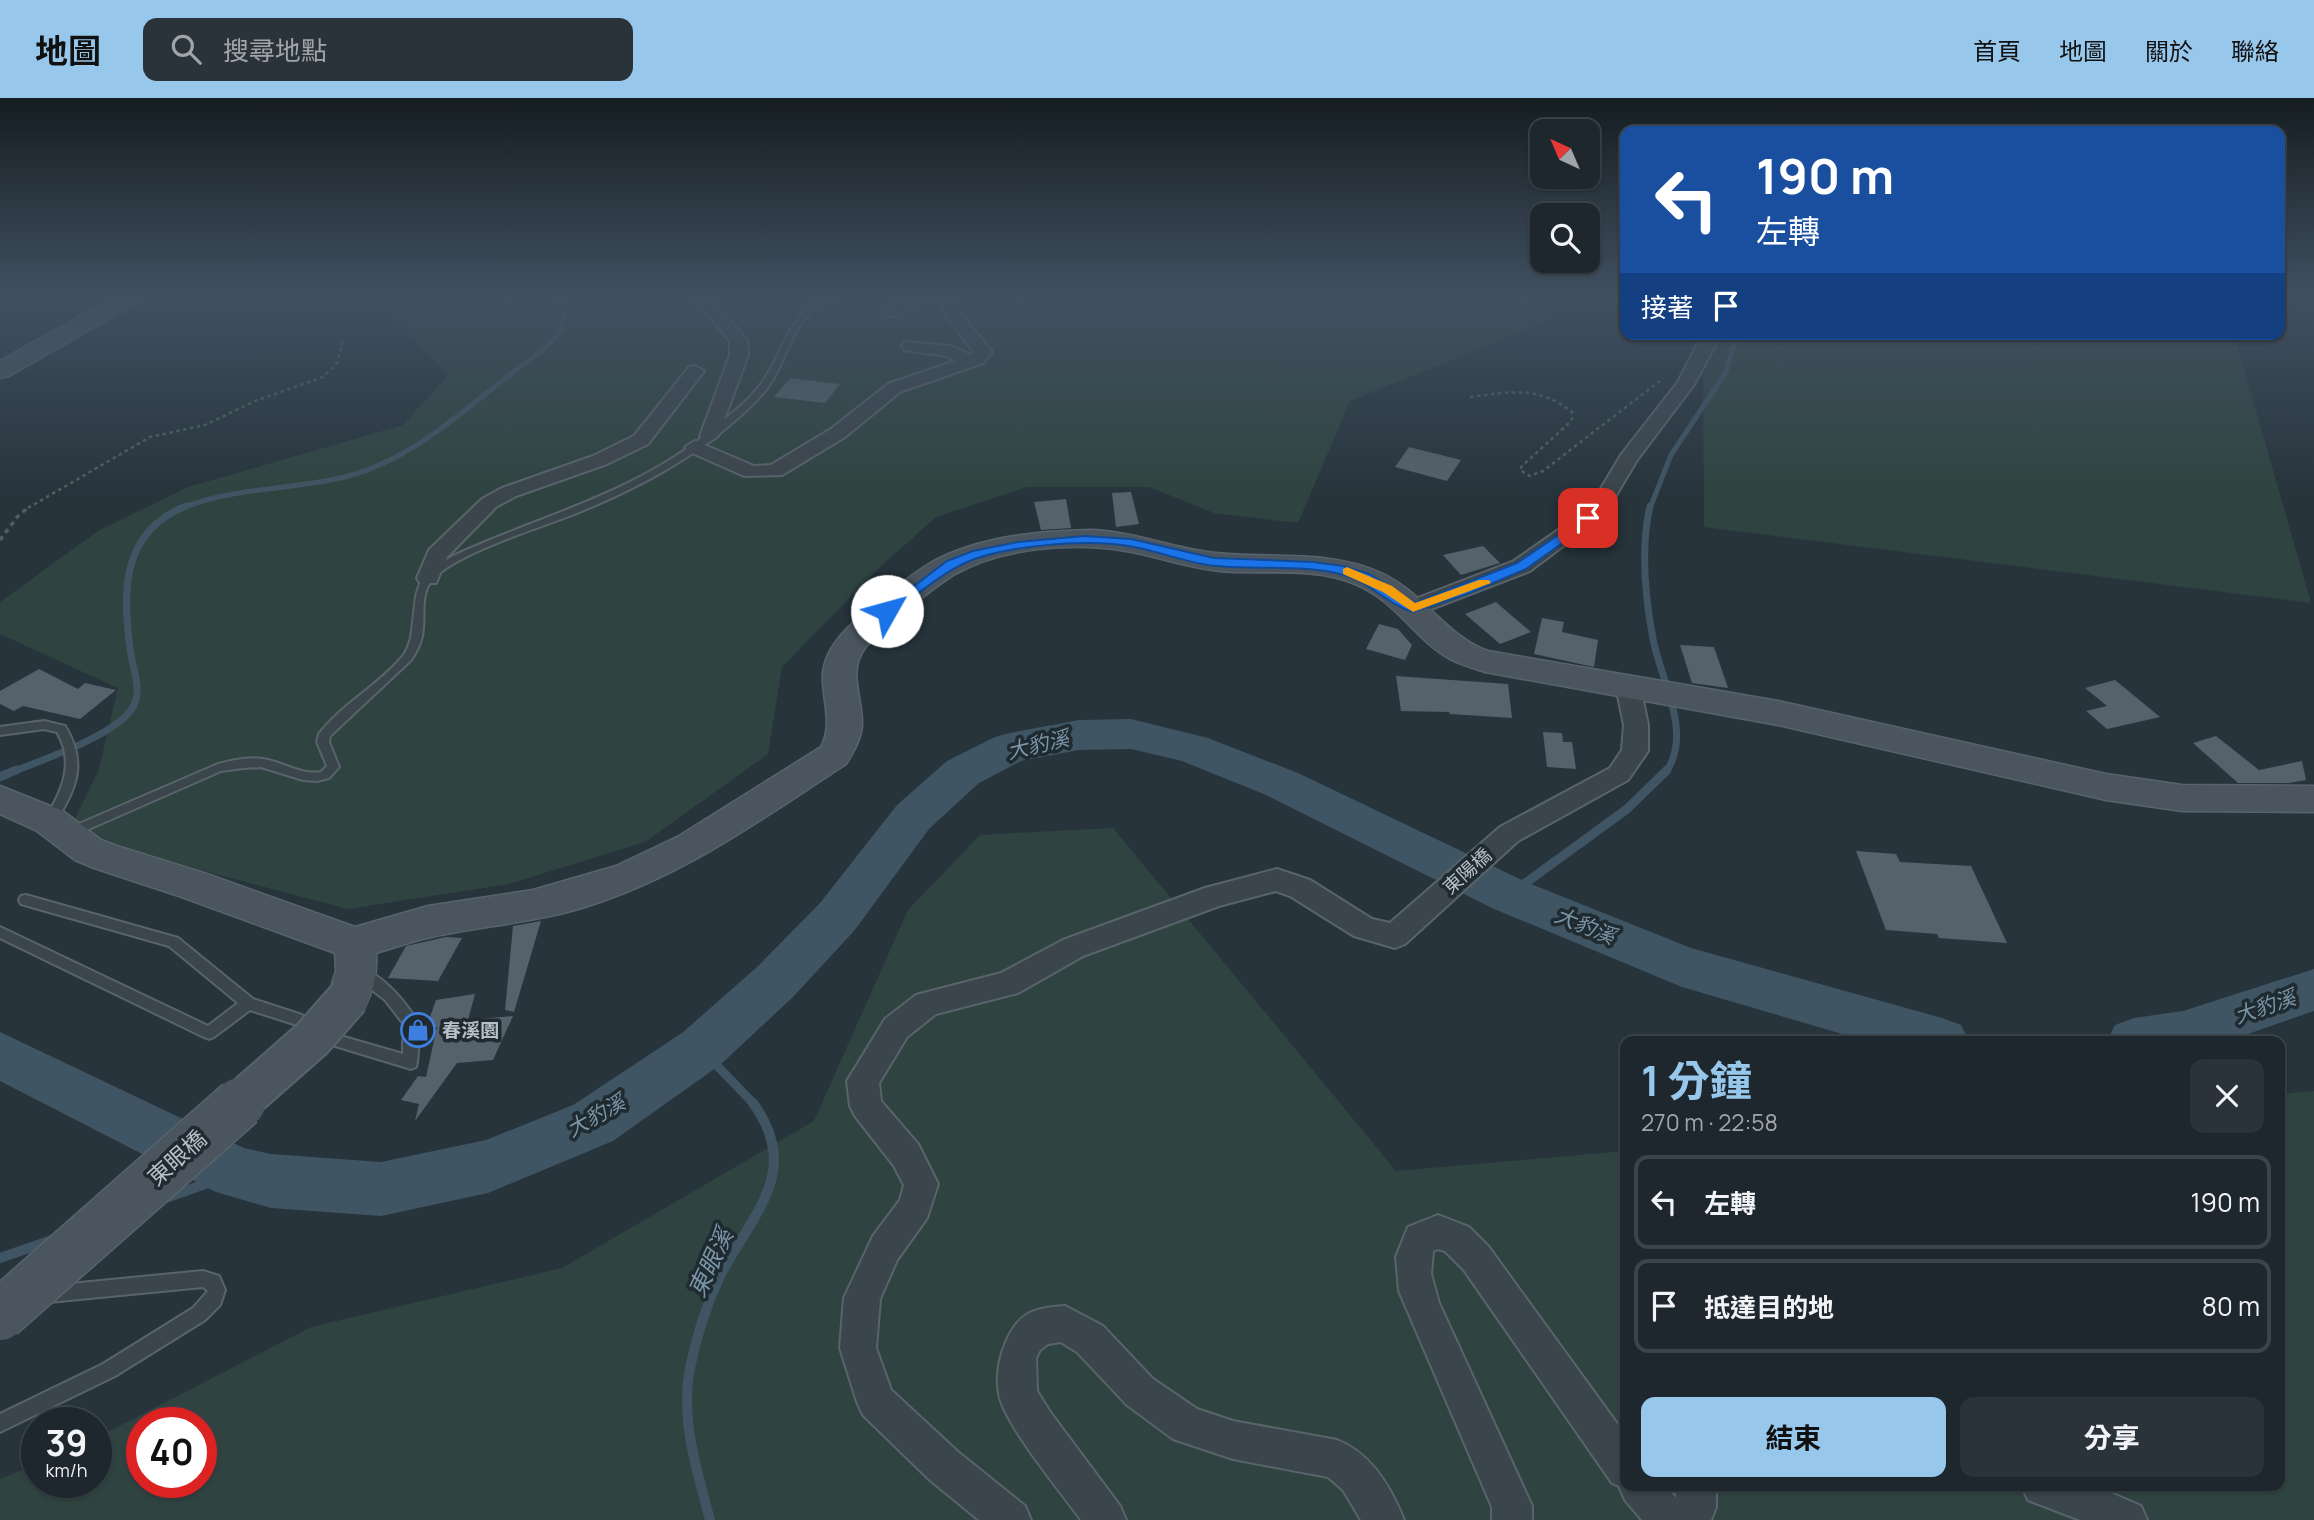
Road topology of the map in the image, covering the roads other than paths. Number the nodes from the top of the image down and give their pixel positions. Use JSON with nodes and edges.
{"nodes":[{"id":1,"x":17,"y":362,"type":"edge"},
{"id":2,"x":736,"y":362,"type":"edge"},
{"id":3,"x":778,"y":362,"type":"edge"},
{"id":4,"x":968,"y":362,"type":"edge"},
{"id":5,"x":1697,"y":362,"type":"edge"},
{"id":6,"x":695,"y":371,"type":"dead end"},
{"id":7,"x":0,"y":372,"type":"edge"},
{"id":8,"x":702,"y":442,"type":"junction"},
{"id":9,"x":428,"y":578,"type":"junction"},
{"id":10,"x":1413,"y":608,"type":"junction"},
{"id":11,"x":1639,"y":688,"type":"junction"},
{"id":12,"x":0,"y":731,"type":"edge"},
{"id":13,"x":72,"y":768,"type":"joint"},
{"id":14,"x":2314,"y":799,"type":"edge"},
{"id":15,"x":5,"y":801,"type":"edge"},
{"id":16,"x":58,"y":828,"type":"junction"},
{"id":17,"x":26,"y":900,"type":"dead end"},
{"id":18,"x":0,"y":932,"type":"edge"},
{"id":19,"x":354,"y":970,"type":"junction"},
{"id":20,"x":248,"y":1003,"type":"junction"},
{"id":21,"x":297,"y":1019,"type":"dead end"},
{"id":22,"x":337,"y":1041,"type":"dead end"},
{"id":23,"x":0,"y":1298,"type":"edge"},
{"id":24,"x":0,"y":1315,"type":"edge"},
{"id":25,"x":0,"y":1423,"type":"edge"},
{"id":26,"x":1620,"y":1461,"type":"edge"},
{"id":27,"x":1643,"y":1491,"type":"edge"},
{"id":28,"x":1696,"y":1491,"type":"edge"},
{"id":29,"x":2056,"y":1491,"type":"edge"},
{"id":30,"x":1011,"y":1520,"type":"edge"},
{"id":31,"x":1106,"y":1520,"type":"edge"},
{"id":32,"x":1384,"y":1520,"type":"edge"},
{"id":33,"x":1512,"y":1520,"type":"edge"},
{"id":34,"x":1669,"y":1520,"type":"edge"},
{"id":35,"x":1674,"y":1520,"type":"edge"},
{"id":36,"x":2127,"y":1520,"type":"edge"}],
"edges":[{"from":1,"to":7,"type":"street"},
{"from":2,"to":8,"type":"street"},
{"from":3,"to":8,"type":"lane"},
{"from":4,"to":8,"type":"street"},
{"from":5,"to":10,"type":"street"},
{"from":6,"to":9,"type":"street"},
{"from":8,"to":9,"type":"lane"},
{"from":9,"to":16,"type":"lane"},
{"from":10,"to":11,"type":"street"},
{"from":10,"to":19,"type":"street"},
{"from":11,"to":14,"type":"street"},
{"from":11,"to":30,"type":"street","name":"東陽橋"},
{"from":12,"to":13,"type":"lane"},
{"from":13,"to":16,"type":"lane"},
{"from":15,"to":16,"type":"street"},
{"from":16,"to":19,"type":"street"},
{"from":17,"to":20,"type":"lane"},
{"from":18,"to":20,"type":"lane"},
{"from":19,"to":22,"type":"lane"},
{"from":19,"to":24,"type":"street","name":"東眼橋","bridge":true},
{"from":20,"to":21,"type":"lane"},
{"from":23,"to":25,"type":"lane"},
{"from":26,"to":33,"type":"street"},
{"from":27,"to":34,"type":"street"},
{"from":28,"to":35,"type":"street"},
{"from":29,"to":36,"type":"street"},
{"from":31,"to":32,"type":"street"}]}
